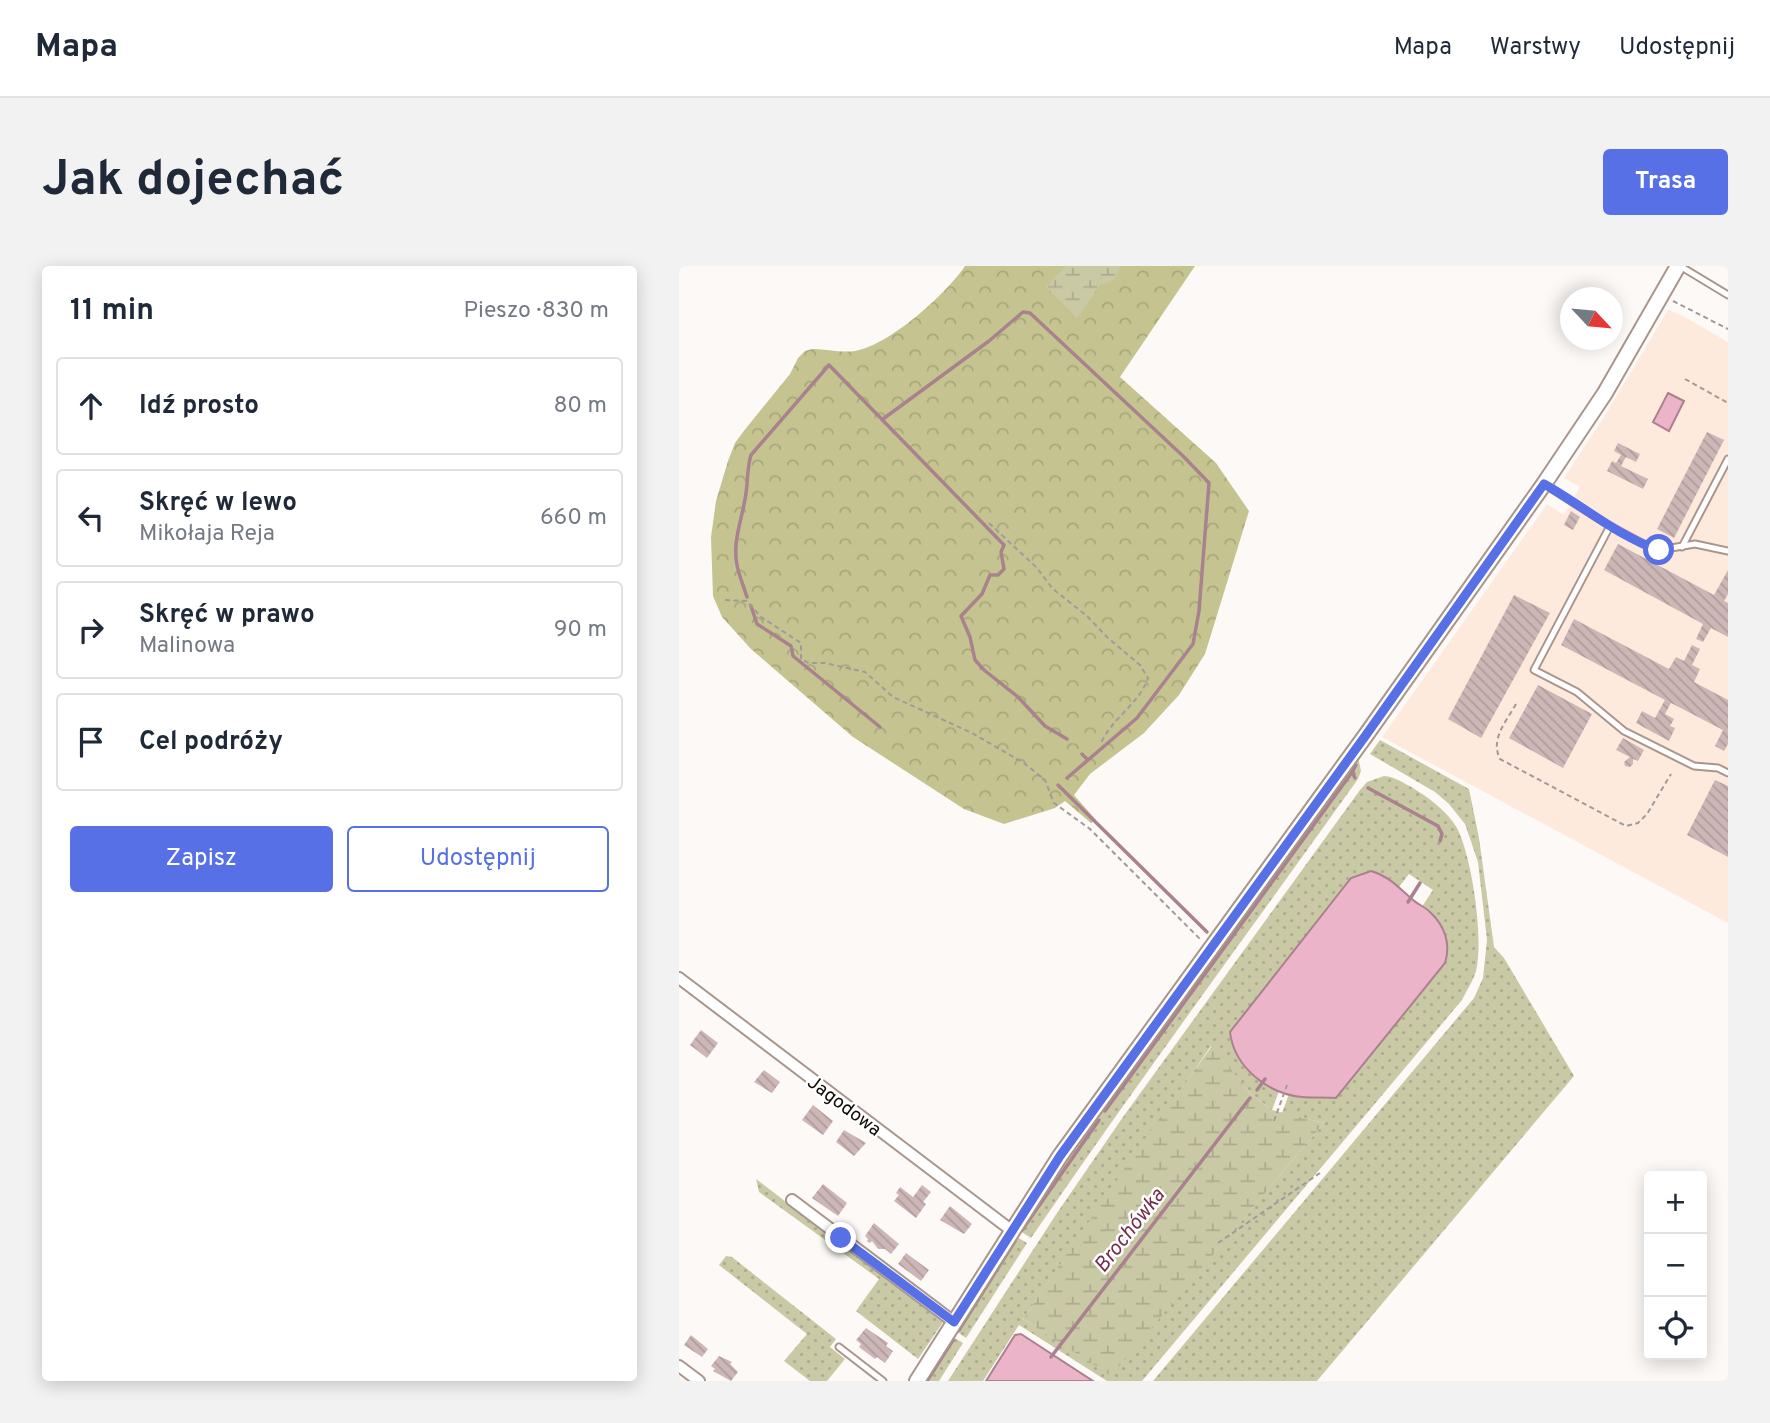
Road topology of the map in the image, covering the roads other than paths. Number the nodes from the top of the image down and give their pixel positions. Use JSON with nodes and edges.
{"nodes":[{"id":1,"x":1679,"y":266,"type":"edge"},
{"id":2,"x":1728,"y":295,"type":"edge"},
{"id":3,"x":1728,"y":459,"type":"edge"},
{"id":4,"x":1544,"y":484,"type":"junction"},
{"id":5,"x":1610,"y":526,"type":"junction"},
{"id":6,"x":1682,"y":547,"type":"junction"},
{"id":7,"x":1728,"y":551,"type":"edge"},
{"id":8,"x":1728,"y":773,"type":"edge"},
{"id":9,"x":679,"y":978,"type":"edge"},
{"id":10,"x":792,"y":1200,"type":"dead end"},
{"id":11,"x":1011,"y":1230,"type":"junction"},
{"id":12,"x":954,"y":1322,"type":"junction"},
{"id":13,"x":839,"y":1348,"type":"dead end"},
{"id":14,"x":679,"y":1366,"type":"edge"},
{"id":15,"x":699,"y":1381,"type":"edge"},
{"id":16,"x":883,"y":1381,"type":"edge"},
{"id":17,"x":917,"y":1381,"type":"edge"}],
"edges":[{"from":1,"to":2,"type":"lane"},
{"from":1,"to":4,"type":"street"},
{"from":3,"to":6,"type":"lane"},
{"from":4,"to":5,"type":"lane"},
{"from":4,"to":11,"type":"street"},
{"from":5,"to":6,"type":"lane"},
{"from":5,"to":8,"type":"lane"},
{"from":6,"to":7,"type":"lane"},
{"from":9,"to":11,"type":"street","name":"Jagodowa"},
{"from":10,"to":12,"type":"street"},
{"from":11,"to":12,"type":"street"},
{"from":12,"to":17,"type":"street"},
{"from":13,"to":16,"type":"lane"},
{"from":14,"to":15,"type":"street"}]}
